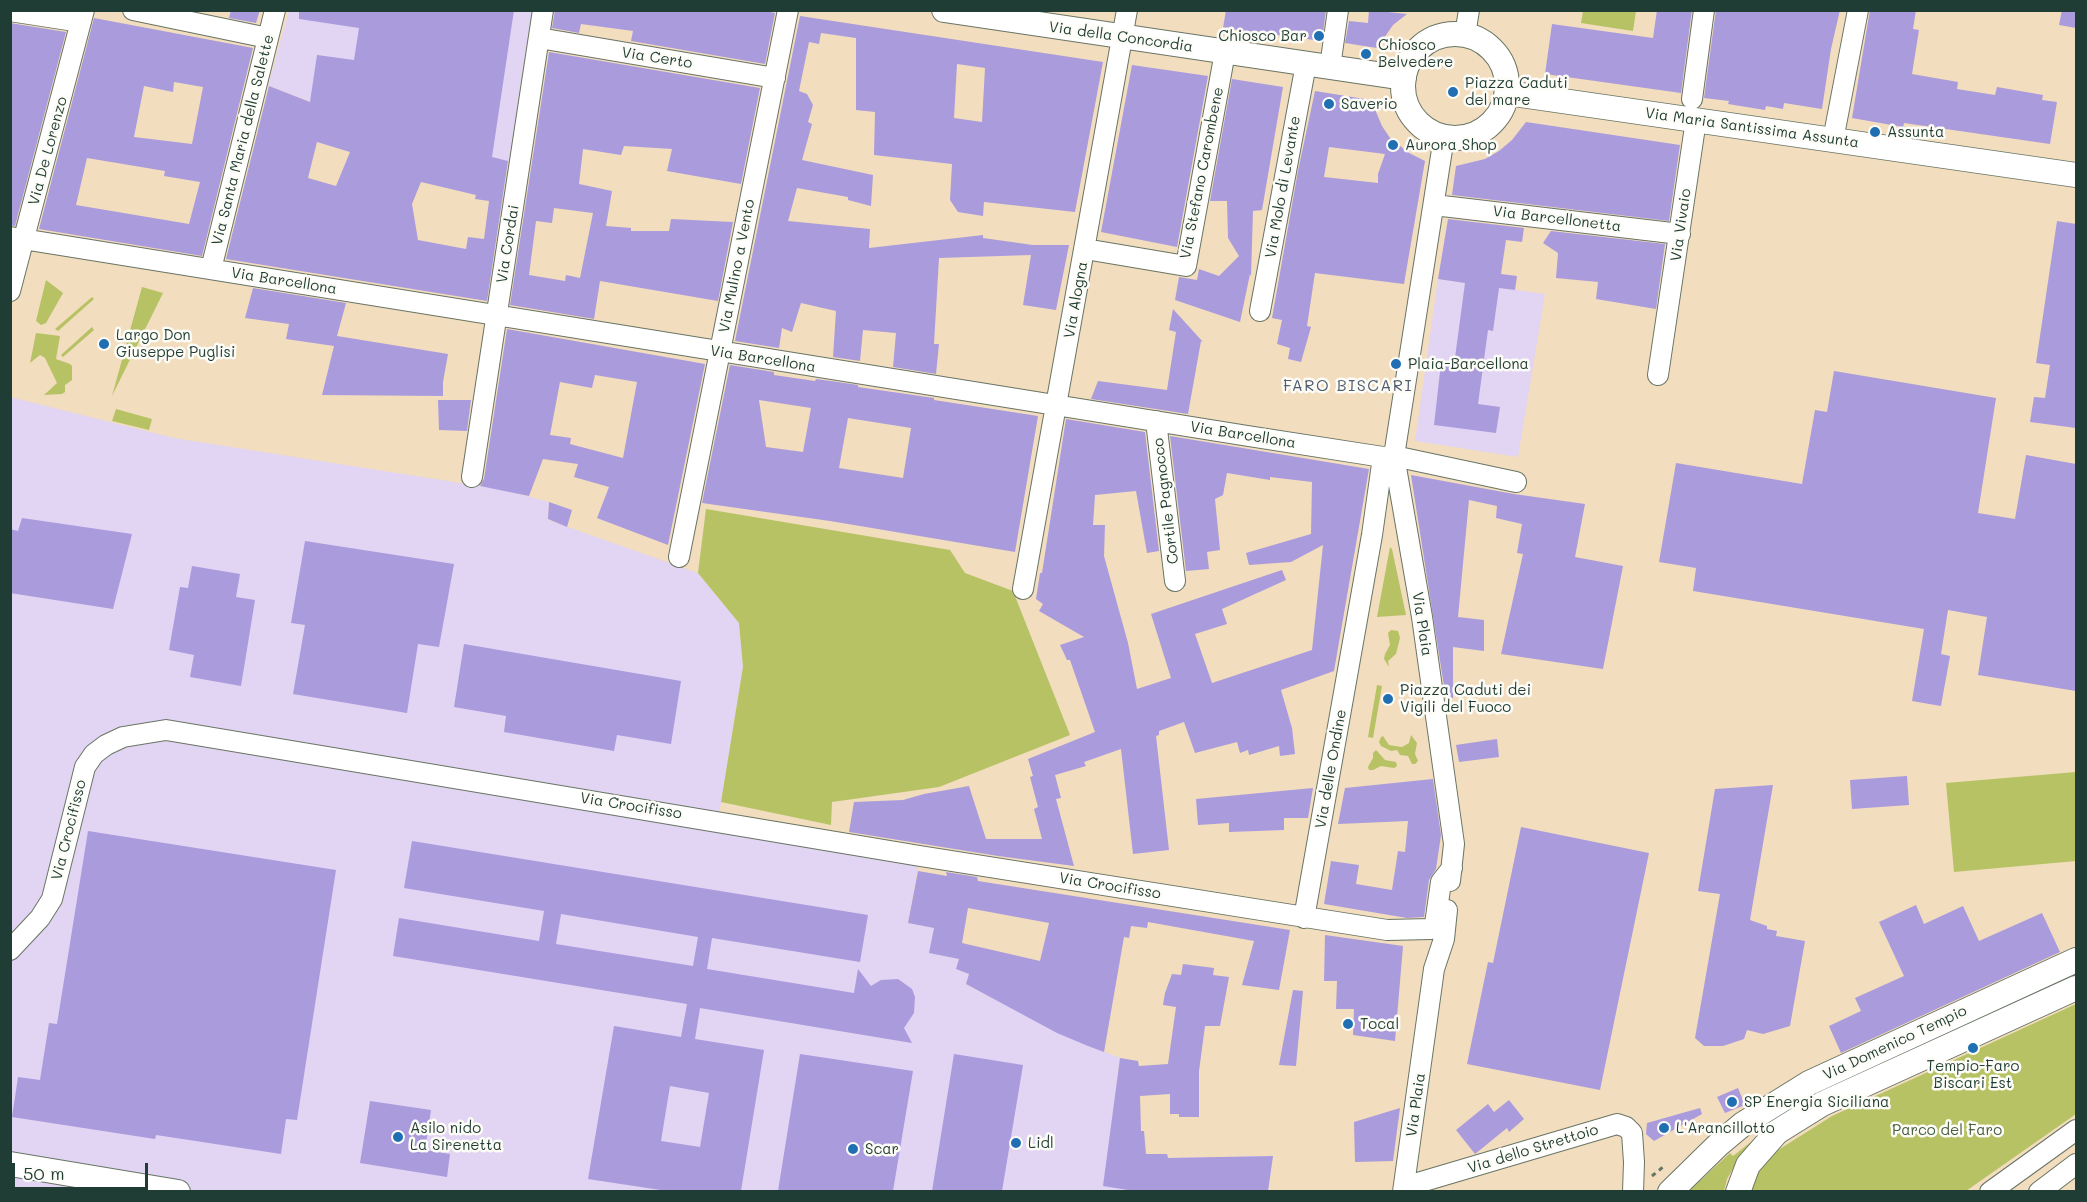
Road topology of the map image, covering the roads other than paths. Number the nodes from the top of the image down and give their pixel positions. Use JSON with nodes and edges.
{"nodes":[{"id":1,"x":133,"y":10,"type":"edge"},
{"id":2,"x":275,"y":10,"type":"edge"},
{"id":3,"x":543,"y":10,"type":"edge"},
{"id":4,"x":788,"y":10,"type":"edge"},
{"id":5,"x":944,"y":10,"type":"edge"},
{"id":6,"x":1127,"y":10,"type":"edge"},
{"id":7,"x":1338,"y":10,"type":"edge"},
{"id":8,"x":1469,"y":10,"type":"edge"},
{"id":9,"x":1704,"y":10,"type":"edge"},
{"id":10,"x":1858,"y":10,"type":"edge"},
{"id":11,"x":10,"y":11,"type":"edge"},
{"id":12,"x":83,"y":16,"type":"edge"},
{"id":13,"x":1465,"y":35,"type":"junction"},
{"id":14,"x":268,"y":38,"type":"junction"},
{"id":15,"x":539,"y":38,"type":"junction"},
{"id":16,"x":1122,"y":38,"type":"junction"},
{"id":17,"x":1226,"y":52,"type":"junction"},
{"id":18,"x":1306,"y":64,"type":"junction"},
{"id":19,"x":1330,"y":67,"type":"junction"},
{"id":20,"x":775,"y":78,"type":"junction"},
{"id":21,"x":1404,"y":78,"type":"junction"},
{"id":22,"x":1507,"y":93,"type":"junction"},
{"id":23,"x":1694,"y":109,"type":"junction"},
{"id":24,"x":1444,"y":137,"type":"junction"},
{"id":25,"x":1833,"y":140,"type":"junction"},
{"id":26,"x":2076,"y":175,"type":"edge"},
{"id":27,"x":1434,"y":205,"type":"junction"},
{"id":28,"x":1680,"y":234,"type":"junction"},
{"id":29,"x":18,"y":238,"type":"edge"},
{"id":30,"x":1085,"y":249,"type":"junction"},
{"id":31,"x":211,"y":269,"type":"junction"},
{"id":32,"x":10,"y":291,"type":"edge"},
{"id":33,"x":1260,"y":311,"type":"dead end"},
{"id":34,"x":497,"y":316,"type":"junction"},
{"id":35,"x":720,"y":352,"type":"junction"},
{"id":36,"x":1658,"y":375,"type":"dead end"},
{"id":37,"x":1057,"y":405,"type":"junction"},
{"id":38,"x":1156,"y":421,"type":"junction"},
{"id":39,"x":1389,"y":456,"type":"junction"},
{"id":40,"x":472,"y":477,"type":"dead end"},
{"id":41,"x":1516,"y":482,"type":"dead end"},
{"id":42,"x":1372,"y":535,"type":"junction"},
{"id":43,"x":1408,"y":539,"type":"junction"},
{"id":44,"x":679,"y":557,"type":"dead end"},
{"id":45,"x":1175,"y":581,"type":"dead end"},
{"id":46,"x":1023,"y":589,"type":"dead end"},
{"id":47,"x":1452,"y":868,"type":"junction"},
{"id":48,"x":1304,"y":918,"type":"junction"},
{"id":49,"x":1387,"y":930,"type":"junction"},
{"id":50,"x":10,"y":950,"type":"edge"},
{"id":51,"x":2076,"y":960,"type":"edge"},
{"id":52,"x":1434,"y":969,"type":"junction"},
{"id":53,"x":2076,"y":988,"type":"edge"},
{"id":54,"x":2076,"y":1130,"type":"edge"},
{"id":55,"x":2076,"y":1144,"type":"edge"},
{"id":56,"x":1634,"y":1162,"type":"junction"},
{"id":57,"x":10,"y":1164,"type":"edge"},
{"id":58,"x":2076,"y":1164,"type":"edge"},
{"id":59,"x":2076,"y":1178,"type":"edge"},
{"id":60,"x":1404,"y":1189,"type":"edge"},
{"id":61,"x":178,"y":1191,"type":"edge"},
{"id":62,"x":1633,"y":1191,"type":"edge"},
{"id":63,"x":1647,"y":1191,"type":"edge"},
{"id":64,"x":1670,"y":1191,"type":"edge"},
{"id":65,"x":1738,"y":1191,"type":"edge"},
{"id":66,"x":1990,"y":1191,"type":"edge"},
{"id":67,"x":2011,"y":1191,"type":"edge"},
{"id":68,"x":2039,"y":1191,"type":"edge"},
{"id":69,"x":2059,"y":1191,"type":"edge"}],
"edges":[{"from":1,"to":14,"type":"street"},
{"from":2,"to":14,"type":"street","name":"Via Santa Maria della Salette"},
{"from":3,"to":15,"type":"street","name":"Via Cordai"},
{"from":4,"to":20,"type":"street","name":"Via Mulino a Vento"},
{"from":5,"to":16,"type":"main road","name":"Via della Concordia"},
{"from":6,"to":16,"type":"street","name":"Via Alogna"},
{"from":7,"to":19,"type":"street"},
{"from":8,"to":13,"type":"street"},
{"from":9,"to":23,"type":"street","name":"Via Vivaio"},
{"from":10,"to":25,"type":"street"},
{"from":11,"to":12,"type":"street"},
{"from":12,"to":29,"type":"street","name":"Via De Lorenzo"},
{"from":13,"to":21,"type":"main road"},
{"from":13,"to":22,"type":"main road"},
{"from":14,"to":31,"type":"street","name":"Via Santa Maria della Salette"},
{"from":15,"to":20,"type":"street","name":"Via Certo"},
{"from":15,"to":34,"type":"street","name":"Via Cordai"},
{"from":16,"to":17,"type":"main road","name":"Via della Concordia"},
{"from":16,"to":30,"type":"street","name":"Via Alogna"},
{"from":17,"to":18,"type":"main road","name":"Via della Concordia"},
{"from":17,"to":30,"type":"street","name":"Via Stefano Carombene"},
{"from":18,"to":19,"type":"main road","name":"Via della Concordia"},
{"from":18,"to":33,"type":"street","name":"Via Molo di Levante"},
{"from":19,"to":21,"type":"main road","name":"Via della Concordia"},
{"from":20,"to":35,"type":"street","name":"Via Mulino a Vento"},
{"from":21,"to":24,"type":"main road"},
{"from":22,"to":23,"type":"main road","name":"Via Maria Santissima Assunta"},
{"from":22,"to":24,"type":"main road"},
{"from":23,"to":25,"type":"main road","name":"Via Maria Santissima Assunta"},
{"from":23,"to":28,"type":"street","name":"Via Vivaio"},
{"from":24,"to":27,"type":"street","name":"Via Plaia"},
{"from":25,"to":26,"type":"main road","name":"Via Maria Santissima Assunta"},
{"from":27,"to":28,"type":"street","name":"Via Barcellonetta"},
{"from":27,"to":39,"type":"street","name":"Via Plaia"},
{"from":28,"to":36,"type":"street","name":"Via Vivaio"},
{"from":29,"to":31,"type":"street","name":"Via Barcellona"},
{"from":29,"to":32,"type":"street","name":"Via De Lorenzo"},
{"from":30,"to":37,"type":"street","name":"Via Alogna"},
{"from":31,"to":34,"type":"street","name":"Via Barcellona"},
{"from":34,"to":35,"type":"street","name":"Via Barcellona"},
{"from":34,"to":40,"type":"street","name":"Via Cordai"},
{"from":35,"to":37,"type":"street","name":"Via Barcellona"},
{"from":35,"to":44,"type":"street","name":"Via Mulino a Vento"},
{"from":37,"to":38,"type":"street","name":"Via Barcellona"},
{"from":37,"to":46,"type":"street","name":"Via Alogna"},
{"from":38,"to":39,"type":"street","name":"Via Barcellona"},
{"from":38,"to":45,"type":"street","name":"Cortile Pagnocco"},
{"from":39,"to":41,"type":"street","name":"Via Barcellona"},
{"from":39,"to":42,"type":"street","name":"Via delle Ondine"},
{"from":39,"to":43,"type":"street","name":"Via Plaia"},
{"from":42,"to":43,"type":"street"},
{"from":42,"to":48,"type":"street","name":"Via delle Ondine"},
{"from":43,"to":47,"type":"street","name":"Via Plaia"},
{"from":47,"to":49,"type":"street"},
{"from":47,"to":52,"type":"street","name":"Via Plaia"},
{"from":48,"to":49,"type":"street","name":"Via Crocifisso"},
{"from":48,"to":50,"type":"street","name":"Via Crocifisso"},
{"from":49,"to":52,"type":"street"},
{"from":51,"to":64,"type":"main road","name":"Via Domenico Tempio"},
{"from":52,"to":60,"type":"street","name":"Via Plaia"},
{"from":53,"to":65,"type":"main road","name":"Via Domenico Tempio"},
{"from":54,"to":66,"type":"street"},
{"from":55,"to":67,"type":"street"},
{"from":56,"to":60,"type":"street","name":"Via dello Strettoio"},
{"from":56,"to":62,"type":"street"},
{"from":56,"to":63,"type":"street"},
{"from":57,"to":61,"type":"main road"},
{"from":58,"to":68,"type":"street"},
{"from":59,"to":69,"type":"street"}]}
